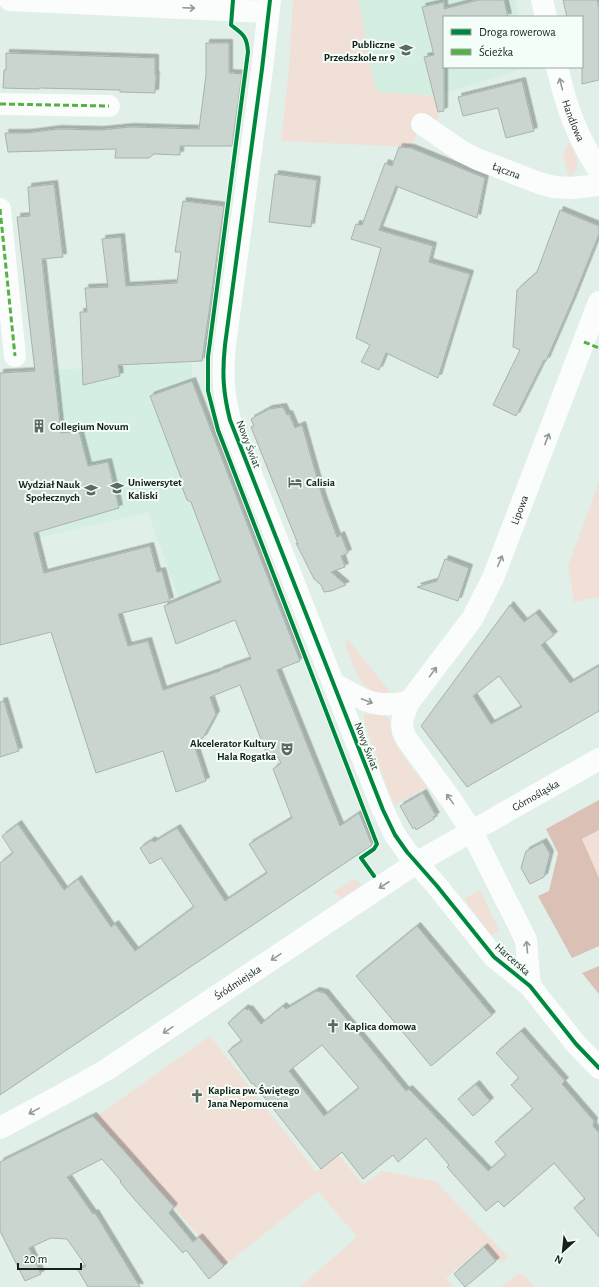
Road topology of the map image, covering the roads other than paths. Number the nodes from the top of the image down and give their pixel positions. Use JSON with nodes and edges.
{"nodes":[{"id":1,"x":10,"y":0,"type":"edge"},
{"id":2,"x":542,"y":0,"type":"edge"},
{"id":3,"x":269,"y":6,"type":"edge"},
{"id":4,"x":546,"y":16,"type":"edge"},
{"id":5,"x":557,"y":68,"type":"edge"},
{"id":6,"x":0,"y":104,"type":"edge"},
{"id":7,"x":109,"y":106,"type":"dead end"},
{"id":8,"x":422,"y":124,"type":"dead end"},
{"id":9,"x":599,"y":170,"type":"edge"},
{"id":10,"x":599,"y":185,"type":"edge"},
{"id":11,"x":0,"y":210,"type":"edge"},
{"id":12,"x":599,"y":302,"type":"edge"},
{"id":13,"x":14,"y":356,"type":"dead end"},
{"id":14,"x":333,"y":683,"type":"junction"},
{"id":15,"x":409,"y":702,"type":"junction"},
{"id":16,"x":599,"y":760,"type":"edge"},
{"id":17,"x":472,"y":832,"type":"junction"},
{"id":18,"x":416,"y":863,"type":"junction"},
{"id":19,"x":530,"y":986,"type":"junction"},
{"id":20,"x":599,"y":1068,"type":"edge"},
{"id":21,"x":0,"y":1128,"type":"edge"}],
"edges":[{"from":1,"to":3,"type":"street","one_way":true},
{"from":2,"to":4,"type":"street"},
{"from":3,"to":14,"type":"street","name":"Nowy Świat"},
{"from":9,"to":5,"type":"street","name":"Handlowa","one_way":true},
{"from":6,"to":7,"type":"street"},
{"from":8,"to":10,"type":"street","name":"Łączna"},
{"from":11,"to":13,"type":"street"},
{"from":15,"to":12,"type":"street","name":"Lipowa","one_way":true},
{"from":14,"to":15,"type":"street","one_way":true},
{"from":14,"to":18,"type":"street","name":"Nowy Świat"},
{"from":17,"to":15,"type":"street","one_way":true},
{"from":16,"to":17,"type":"street","name":"Górnośląska"},
{"from":17,"to":18,"type":"street","name":"Śródmiejska"},
{"from":19,"to":17,"type":"street","name":"Harcerska","one_way":true},
{"from":18,"to":19,"type":"street","name":"Harcerska"},
{"from":18,"to":21,"type":"street","name":"Śródmiejska","one_way":true},
{"from":19,"to":20,"type":"street","name":"Harcerska"}]}
